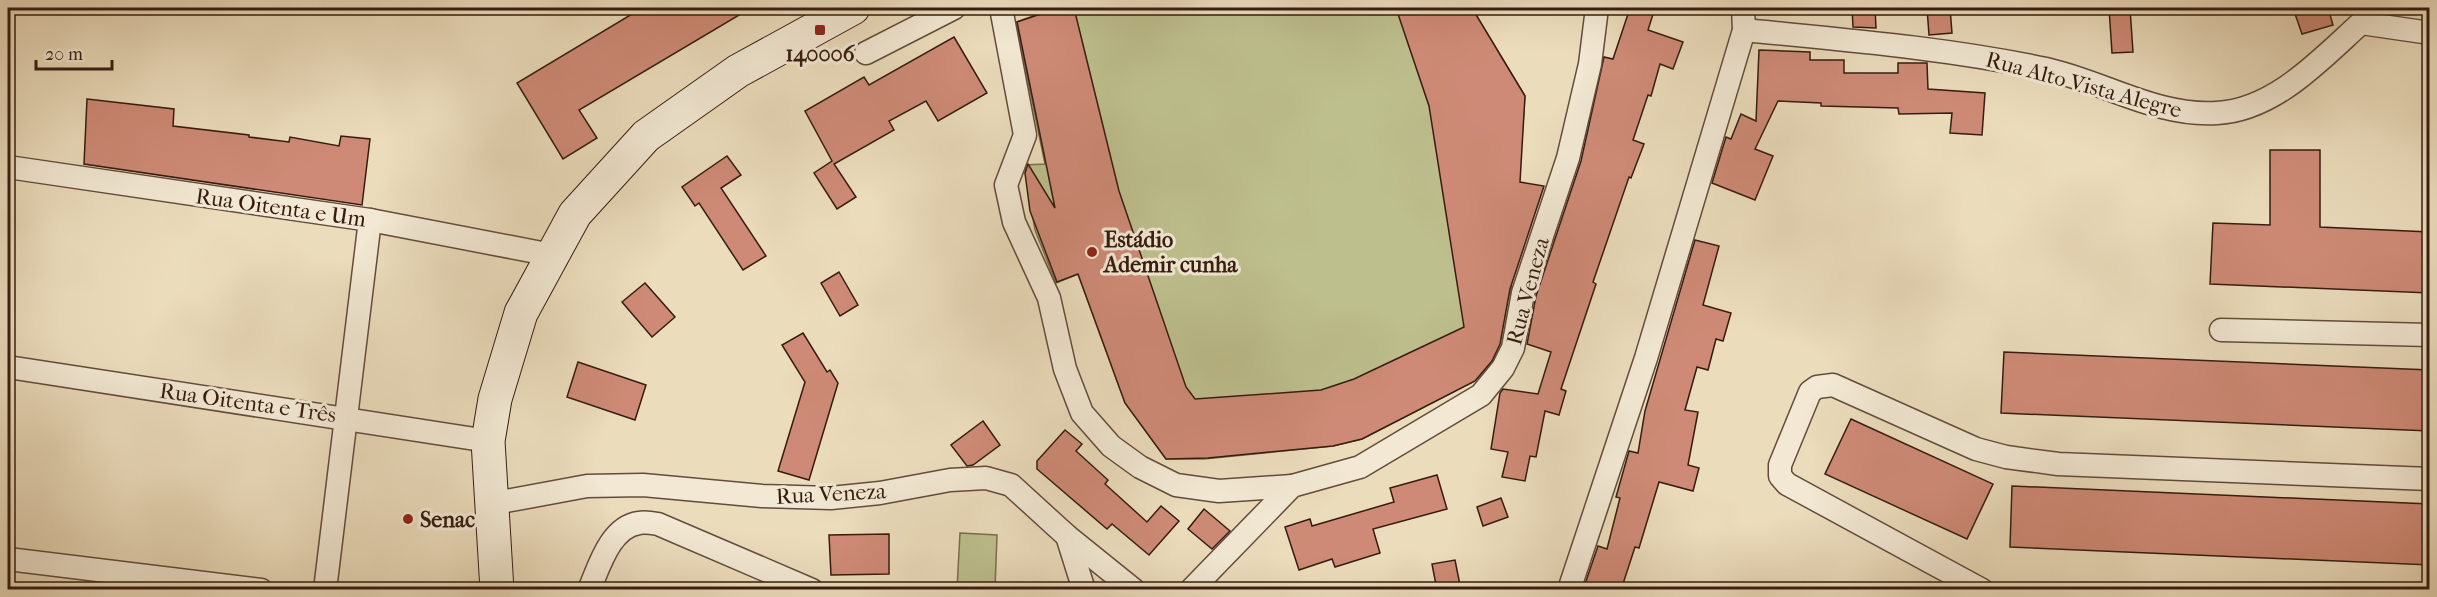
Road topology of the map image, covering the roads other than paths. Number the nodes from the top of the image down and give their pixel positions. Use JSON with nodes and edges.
{"nodes":[{"id":1,"x":853,"y":8,"type":"edge"},
{"id":2,"x":952,"y":8,"type":"edge"},
{"id":3,"x":1001,"y":8,"type":"edge"},
{"id":4,"x":1597,"y":8,"type":"edge"},
{"id":5,"x":1743,"y":8,"type":"edge"},
{"id":6,"x":2357,"y":15,"type":"edge"},
{"id":7,"x":1744,"y":30,"type":"junction"},
{"id":8,"x":2430,"y":33,"type":"edge"},
{"id":9,"x":866,"y":53,"type":"dead end"},
{"id":10,"x":8,"y":167,"type":"edge"},
{"id":11,"x":370,"y":220,"type":"junction"},
{"id":12,"x":552,"y":255,"type":"junction"},
{"id":13,"x":2221,"y":330,"type":"dead end"},
{"id":14,"x":2430,"y":335,"type":"edge"},
{"id":15,"x":8,"y":366,"type":"edge"},
{"id":16,"x":347,"y":417,"type":"junction"},
{"id":17,"x":488,"y":441,"type":"junction"},
{"id":18,"x":2430,"y":479,"type":"edge"},
{"id":19,"x":1292,"y":486,"type":"junction"},
{"id":20,"x":490,"y":504,"type":"junction"},
{"id":21,"x":1067,"y":536,"type":"junction"},
{"id":22,"x":8,"y":558,"type":"edge"},
{"id":23,"x":261,"y":590,"type":"edge"},
{"id":24,"x":325,"y":590,"type":"edge"},
{"id":25,"x":497,"y":590,"type":"edge"},
{"id":26,"x":589,"y":590,"type":"edge"},
{"id":27,"x":812,"y":590,"type":"edge"},
{"id":28,"x":1084,"y":590,"type":"edge"},
{"id":29,"x":1134,"y":590,"type":"edge"},
{"id":30,"x":1191,"y":590,"type":"edge"},
{"id":31,"x":1569,"y":590,"type":"edge"},
{"id":32,"x":1982,"y":590,"type":"edge"}],
"edges":[{"from":1,"to":12,"type":"main road"},
{"from":2,"to":9,"type":"street"},
{"from":3,"to":19,"type":"street","name":"Rua Veneza"},
{"from":4,"to":19,"type":"street","name":"Rua Veneza"},
{"from":5,"to":7,"type":"street"},
{"from":6,"to":7,"type":"street","name":"Rua Alto Vista Alegre"},
{"from":6,"to":8,"type":"street"},
{"from":7,"to":31,"type":"street"},
{"from":10,"to":11,"type":"street","name":"Rua Oitenta e Um"},
{"from":11,"to":12,"type":"street","name":"Rua Oitenta e Um"},
{"from":11,"to":16,"type":"street"},
{"from":12,"to":17,"type":"main road"},
{"from":13,"to":14,"type":"street"},
{"from":15,"to":16,"type":"street","name":"Rua Oitenta e Três"},
{"from":16,"to":17,"type":"street","name":"Rua Oitenta e Três"},
{"from":16,"to":24,"type":"street"},
{"from":17,"to":20,"type":"main road"},
{"from":18,"to":32,"type":"street"},
{"from":19,"to":30,"type":"street"},
{"from":20,"to":21,"type":"street","name":"Rua Veneza"},
{"from":20,"to":25,"type":"main road"},
{"from":21,"to":28,"type":"street"},
{"from":21,"to":29,"type":"street","name":"Rua Veneza"},
{"from":22,"to":23,"type":"street"},
{"from":26,"to":27,"type":"street"}]}
